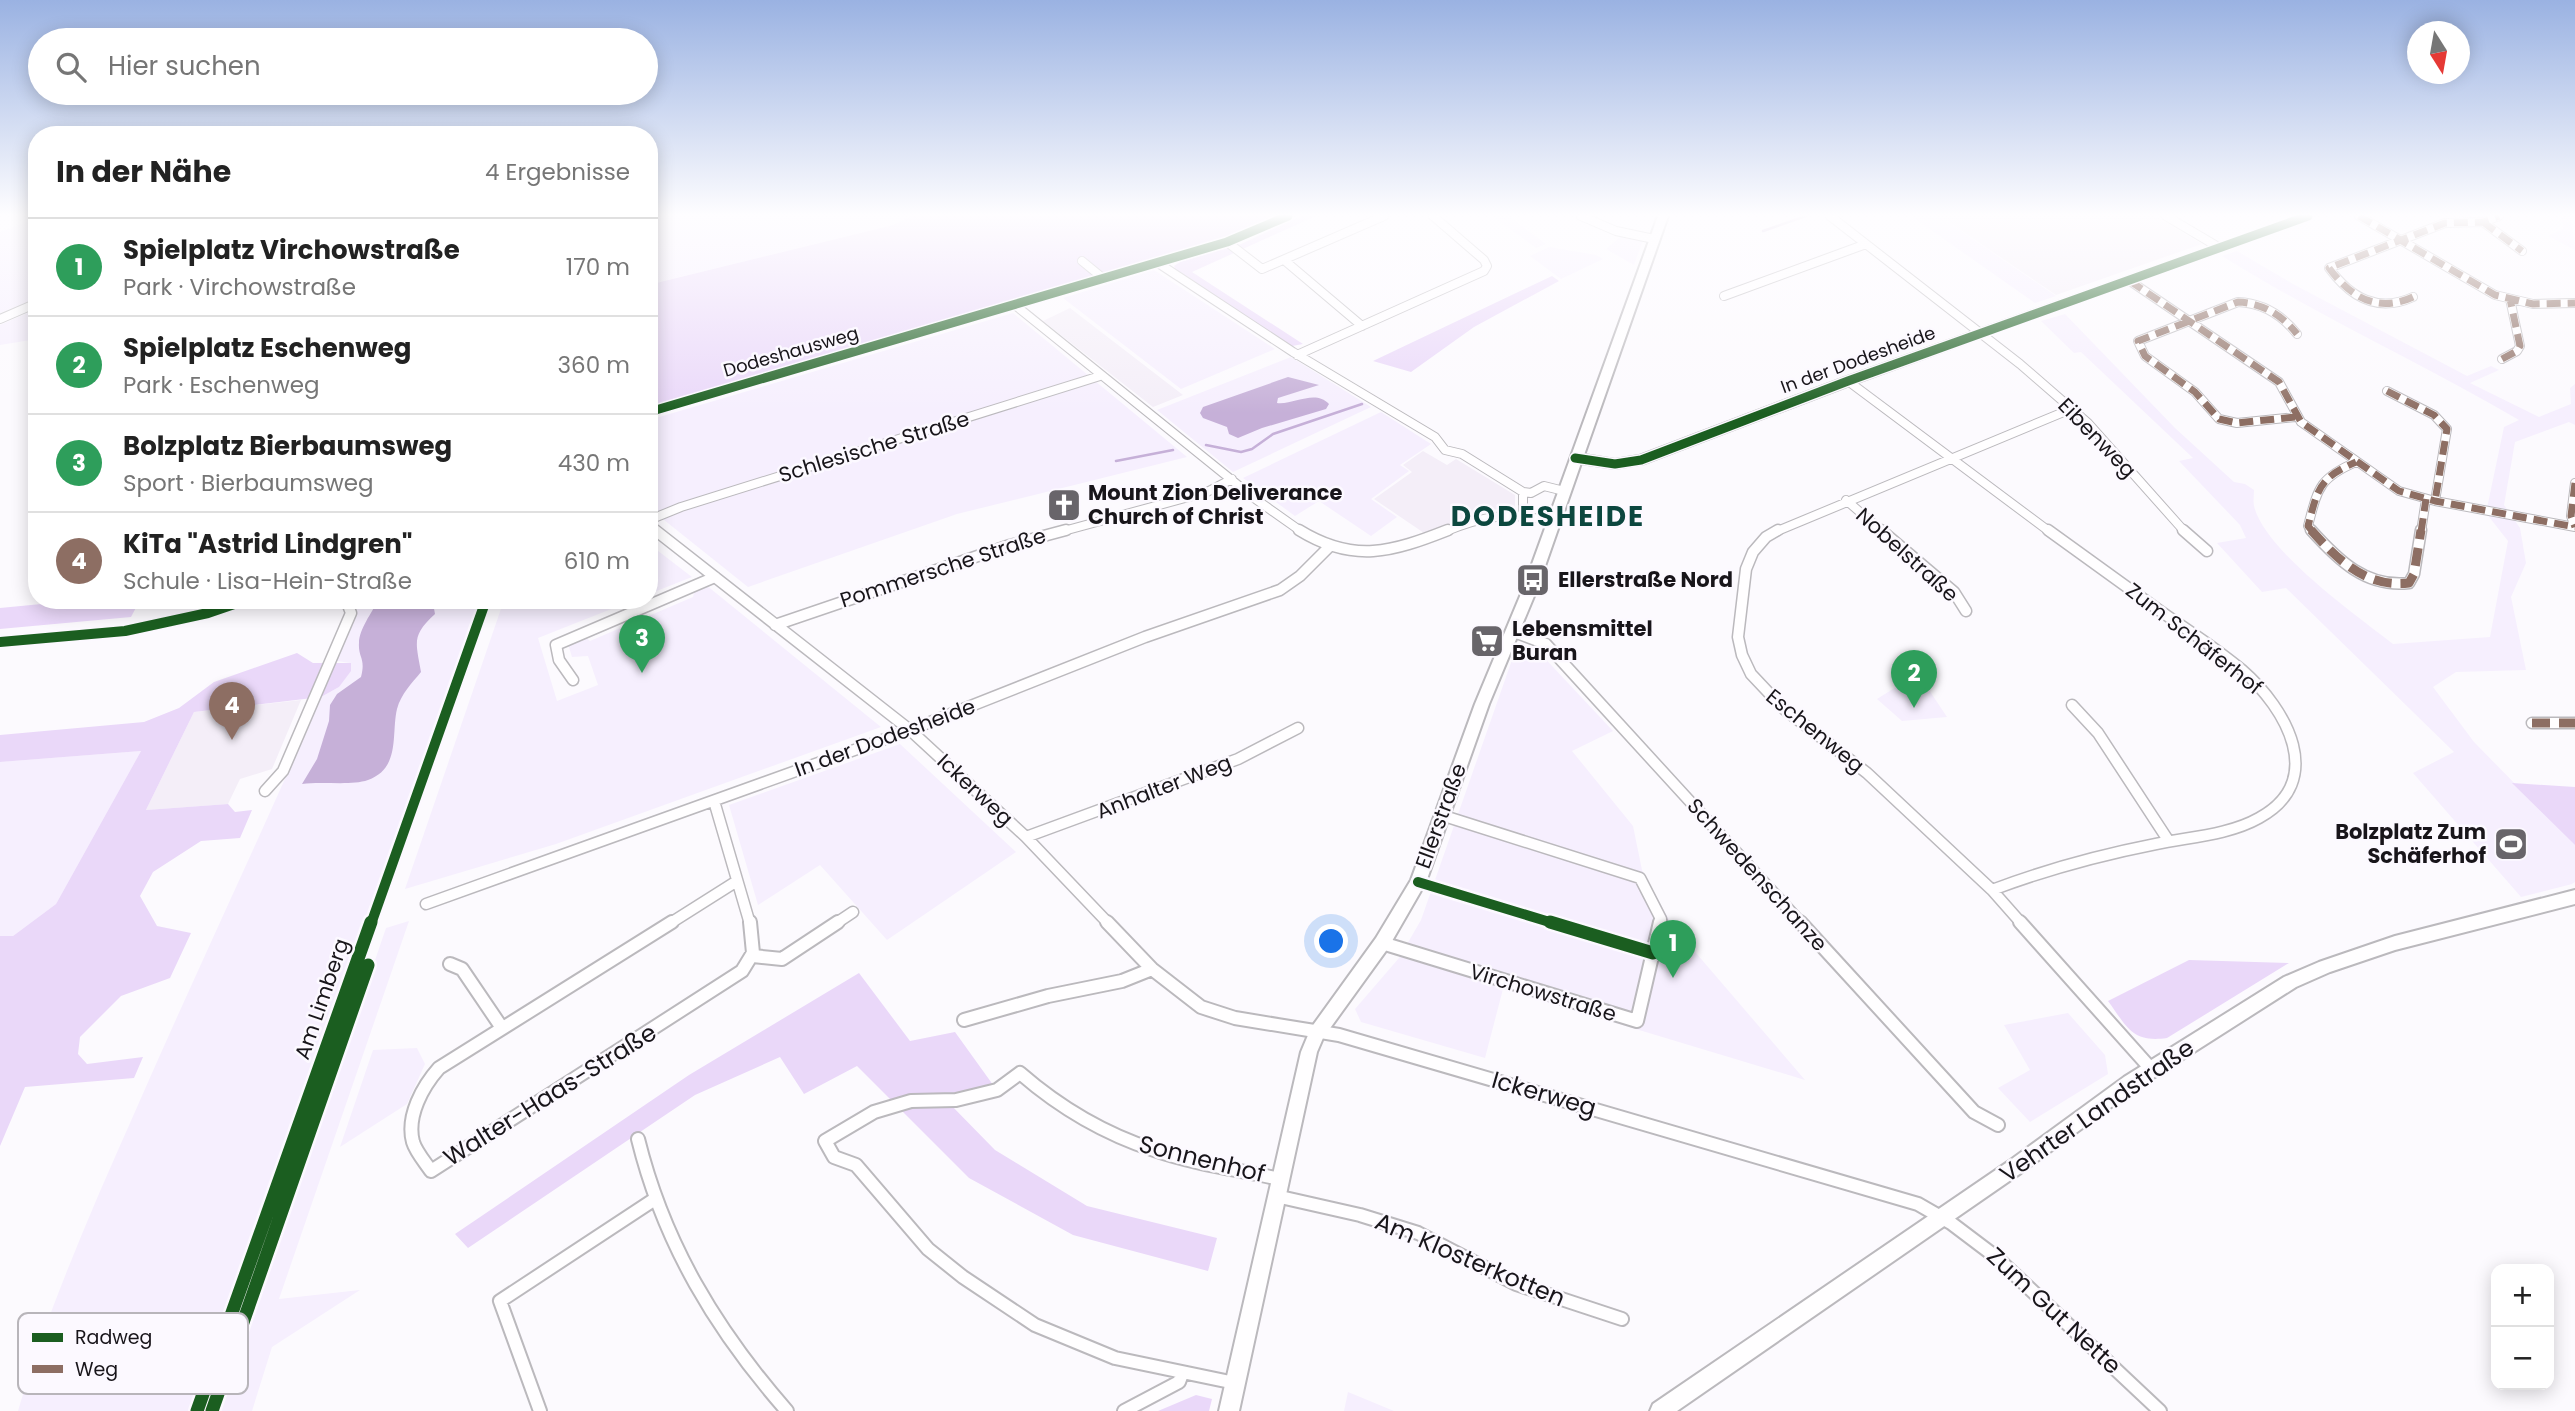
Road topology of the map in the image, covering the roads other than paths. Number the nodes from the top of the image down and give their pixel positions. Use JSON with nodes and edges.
{"nodes":[{"id":1,"x":1094,"y":282,"type":"edge"},
{"id":2,"x":1184,"y":282,"type":"edge"},
{"id":3,"x":1310,"y":282,"type":"edge"},
{"id":4,"x":1460,"y":282,"type":"edge"},
{"id":5,"x":1639,"y":282,"type":"edge"},
{"id":6,"x":1763,"y":282,"type":"edge"},
{"id":7,"x":1914,"y":282,"type":"edge"},
{"id":8,"x":2128,"y":282,"type":"edge"},
{"id":9,"x":2131,"y":282,"type":"edge"},
{"id":10,"x":2342,"y":282,"type":"edge"},
{"id":11,"x":2473,"y":282,"type":"edge"},
{"id":12,"x":1724,"y":296,"type":"dead end"},
{"id":13,"x":2413,"y":297,"type":"dead end"},
{"id":14,"x":2510,"y":299,"type":"junction"},
{"id":15,"x":2575,"y":303,"type":"edge"},
{"id":16,"x":1016,"y":305,"type":"junction"},
{"id":17,"x":28,"y":307,"type":"edge"},
{"id":18,"x":0,"y":319,"type":"edge"},
{"id":19,"x":2187,"y":321,"type":"junction"},
{"id":20,"x":1362,"y":326,"type":"junction"},
{"id":21,"x":1979,"y":334,"type":"junction"},
{"id":22,"x":2297,"y":334,"type":"dead end"},
{"id":23,"x":1297,"y":355,"type":"junction"},
{"id":24,"x":2502,"y":359,"type":"dead end"},
{"id":25,"x":1100,"y":376,"type":"junction"},
{"id":26,"x":1849,"y":381,"type":"junction"},
{"id":27,"x":2387,"y":391,"type":"dead end"},
{"id":28,"x":658,"y":409,"type":"edge"},
{"id":29,"x":2071,"y":409,"type":"junction"},
{"id":30,"x":2295,"y":417,"type":"junction"},
{"id":31,"x":1575,"y":458,"type":"junction"},
{"id":32,"x":1948,"y":458,"type":"junction"},
{"id":33,"x":2356,"y":463,"type":"junction"},
{"id":34,"x":1232,"y":480,"type":"junction"},
{"id":35,"x":2575,"y":483,"type":"edge"},
{"id":36,"x":1564,"y":491,"type":"junction"},
{"id":37,"x":1523,"y":492,"type":"junction"},
{"id":38,"x":1846,"y":500,"type":"junction"},
{"id":39,"x":2431,"y":500,"type":"junction"},
{"id":40,"x":1523,"y":515,"type":"junction"},
{"id":41,"x":658,"y":516,"type":"edge"},
{"id":42,"x":1553,"y":521,"type":"junction"},
{"id":43,"x":658,"y":532,"type":"edge"},
{"id":44,"x":1329,"y":547,"type":"junction"},
{"id":45,"x":2207,"y":551,"type":"dead end"},
{"id":46,"x":715,"y":577,"type":"junction"},
{"id":47,"x":658,"y":601,"type":"edge"},
{"id":48,"x":220,"y":609,"type":"edge"},
{"id":49,"x":349,"y":609,"type":"edge"},
{"id":50,"x":640,"y":609,"type":"edge"},
{"id":51,"x":1966,"y":611,"type":"dead end"},
{"id":52,"x":775,"y":625,"type":"junction"},
{"id":53,"x":1514,"y":632,"type":"junction"},
{"id":54,"x":0,"y":642,"type":"edge"},
{"id":55,"x":573,"y":680,"type":"dead end"},
{"id":56,"x":2072,"y":705,"type":"dead end"},
{"id":57,"x":2532,"y":723,"type":"dead end"},
{"id":58,"x":2575,"y":723,"type":"edge"},
{"id":59,"x":1298,"y":729,"type":"dead end"},
{"id":60,"x":910,"y":730,"type":"junction"},
{"id":61,"x":265,"y":791,"type":"dead end"},
{"id":62,"x":715,"y":801,"type":"junction"},
{"id":63,"x":1441,"y":815,"type":"junction"},
{"id":64,"x":1026,"y":837,"type":"junction"},
{"id":65,"x":2168,"y":840,"type":"junction"},
{"id":66,"x":737,"y":881,"type":"junction"},
{"id":67,"x":1992,"y":890,"type":"junction"},
{"id":68,"x":2575,"y":897,"type":"edge"},
{"id":69,"x":426,"y":904,"type":"dead end"},
{"id":70,"x":853,"y":912,"type":"dead end"},
{"id":71,"x":1382,"y":943,"type":"junction"},
{"id":72,"x":753,"y":956,"type":"junction"},
{"id":73,"x":450,"y":964,"type":"dead end"},
{"id":74,"x":1152,"y":968,"type":"junction"},
{"id":75,"x":964,"y":1020,"type":"dead end"},
{"id":76,"x":502,"y":1028,"type":"junction"},
{"id":77,"x":1317,"y":1033,"type":"junction"},
{"id":78,"x":2152,"y":1070,"type":"junction"},
{"id":79,"x":1998,"y":1125,"type":"dead end"},
{"id":80,"x":638,"y":1139,"type":"dead end"},
{"id":81,"x":1278,"y":1187,"type":"junction"},
{"id":82,"x":655,"y":1199,"type":"junction"},
{"id":83,"x":1943,"y":1216,"type":"junction"},
{"id":84,"x":1622,"y":1319,"type":"dead end"},
{"id":85,"x":1182,"y":1374,"type":"junction"},
{"id":86,"x":1235,"y":1384,"type":"junction"},
{"id":87,"x":538,"y":1410,"type":"edge"},
{"id":88,"x":787,"y":1411,"type":"edge"},
{"id":89,"x":1124,"y":1411,"type":"edge"},
{"id":90,"x":1229,"y":1411,"type":"edge"},
{"id":91,"x":1660,"y":1411,"type":"edge"},
{"id":92,"x":2160,"y":1411,"type":"edge"}],
"edges":[{"from":1,"to":16,"type":"street","name":"Dodeshausweg"},
{"from":2,"to":23,"type":"street"},
{"from":3,"to":20,"type":"street"},
{"from":4,"to":20,"type":"street"},
{"from":5,"to":31,"type":"street","name":"Ellerstraße"},
{"from":6,"to":12,"type":"street"},
{"from":7,"to":21,"type":"street","name":"Eibenweg"},
{"from":8,"to":21,"type":"street","name":"In der Dodesheide"},
{"from":9,"to":19,"type":"street"},
{"from":10,"to":13,"type":"street"},
{"from":11,"to":14,"type":"street"},
{"from":14,"to":15,"type":"street"},
{"from":14,"to":24,"type":"street"},
{"from":16,"to":25,"type":"street"},
{"from":16,"to":28,"type":"street","name":"Dodeshausweg"},
{"from":17,"to":18,"type":"street"},
{"from":19,"to":22,"type":"street"},
{"from":19,"to":30,"type":"street"},
{"from":19,"to":30,"type":"street"},
{"from":20,"to":23,"type":"street"},
{"from":21,"to":26,"type":"street","name":"In der Dodesheide"},
{"from":21,"to":29,"type":"street","name":"Eibenweg"},
{"from":23,"to":37,"type":"street"},
{"from":25,"to":34,"type":"street"},
{"from":25,"to":41,"type":"street","name":"Schlesische Straße"},
{"from":26,"to":31,"type":"street","name":"In der Dodesheide"},
{"from":26,"to":32,"type":"street","name":"Zum Schäferhof"},
{"from":27,"to":39,"type":"street"},
{"from":29,"to":32,"type":"street","name":"Eschenweg"},
{"from":29,"to":45,"type":"street","name":"Eibenweg"},
{"from":30,"to":33,"type":"street"},
{"from":31,"to":36,"type":"street","name":"Ellerstraße"},
{"from":32,"to":38,"type":"street","name":"Eschenweg"},
{"from":32,"to":65,"type":"street","name":"Zum Schäferhof"},
{"from":33,"to":39,"type":"street"},
{"from":33,"to":39,"type":"street"},
{"from":34,"to":44,"type":"street"},
{"from":34,"to":52,"type":"street","name":"Pommersche Straße"},
{"from":35,"to":39,"type":"street"},
{"from":36,"to":37,"type":"street"},
{"from":36,"to":42,"type":"street","name":"Ellerstraße"},
{"from":37,"to":40,"type":"street"},
{"from":38,"to":51,"type":"street","name":"Nobelstraße"},
{"from":38,"to":67,"type":"street","name":"Eschenweg"},
{"from":40,"to":42,"type":"street"},
{"from":40,"to":44,"type":"street"},
{"from":42,"to":53,"type":"street","name":"Ellerstraße"},
{"from":43,"to":46,"type":"street","name":"Ickerweg"},
{"from":44,"to":60,"type":"street","name":"In der Dodesheide"},
{"from":46,"to":47,"type":"street"},
{"from":46,"to":52,"type":"street","name":"Ickerweg"},
{"from":48,"to":54,"type":"street"},
{"from":49,"to":61,"type":"street"},
{"from":50,"to":55,"type":"street"},
{"from":52,"to":60,"type":"street","name":"Ickerweg"},
{"from":53,"to":63,"type":"street","name":"Ellerstraße"},
{"from":53,"to":79,"type":"street","name":"Schwedenschanze"},
{"from":56,"to":65,"type":"street"},
{"from":57,"to":58,"type":"street"},
{"from":59,"to":64,"type":"street","name":"Anhalter Weg"},
{"from":60,"to":62,"type":"street","name":"In der Dodesheide"},
{"from":60,"to":64,"type":"street","name":"Ickerweg"},
{"from":62,"to":66,"type":"street"},
{"from":62,"to":69,"type":"street","name":"In der Dodesheide"},
{"from":63,"to":71,"type":"street","name":"Ellerstraße"},
{"from":63,"to":71,"type":"street","name":"Virchowstraße"},
{"from":64,"to":74,"type":"street","name":"Ickerweg"},
{"from":65,"to":67,"type":"street","name":"Zum Schäferhof"},
{"from":66,"to":72,"type":"street"},
{"from":66,"to":76,"type":"street","name":"Walter-Haas-Straße"},
{"from":67,"to":78,"type":"street","name":"Eschenweg"},
{"from":68,"to":78,"type":"street","name":"Vehrter Landstraße"},
{"from":70,"to":72,"type":"street"},
{"from":71,"to":77,"type":"street","name":"Ellerstraße"},
{"from":72,"to":76,"type":"street","name":"Walter-Haas-Straße"},
{"from":73,"to":76,"type":"street"},
{"from":74,"to":75,"type":"street"},
{"from":74,"to":77,"type":"street","name":"Ickerweg"},
{"from":77,"to":81,"type":"street","name":"Ellerstraße"},
{"from":77,"to":83,"type":"street","name":"Ickerweg"},
{"from":78,"to":83,"type":"street","name":"Vehrter Landstraße"},
{"from":80,"to":82,"type":"street"},
{"from":81,"to":84,"type":"street","name":"Am Klosterkotten"},
{"from":81,"to":85,"type":"street","name":"Sonnenhof"},
{"from":81,"to":86,"type":"street","name":"Ellerstraße"},
{"from":82,"to":87,"type":"street"},
{"from":82,"to":88,"type":"street"},
{"from":83,"to":91,"type":"street","name":"Vehrter Landstraße"},
{"from":83,"to":92,"type":"street","name":"Zum Gut Nette"},
{"from":85,"to":86,"type":"street"},
{"from":85,"to":89,"type":"street"},
{"from":86,"to":90,"type":"street","name":"Ellerstraße"}]}
